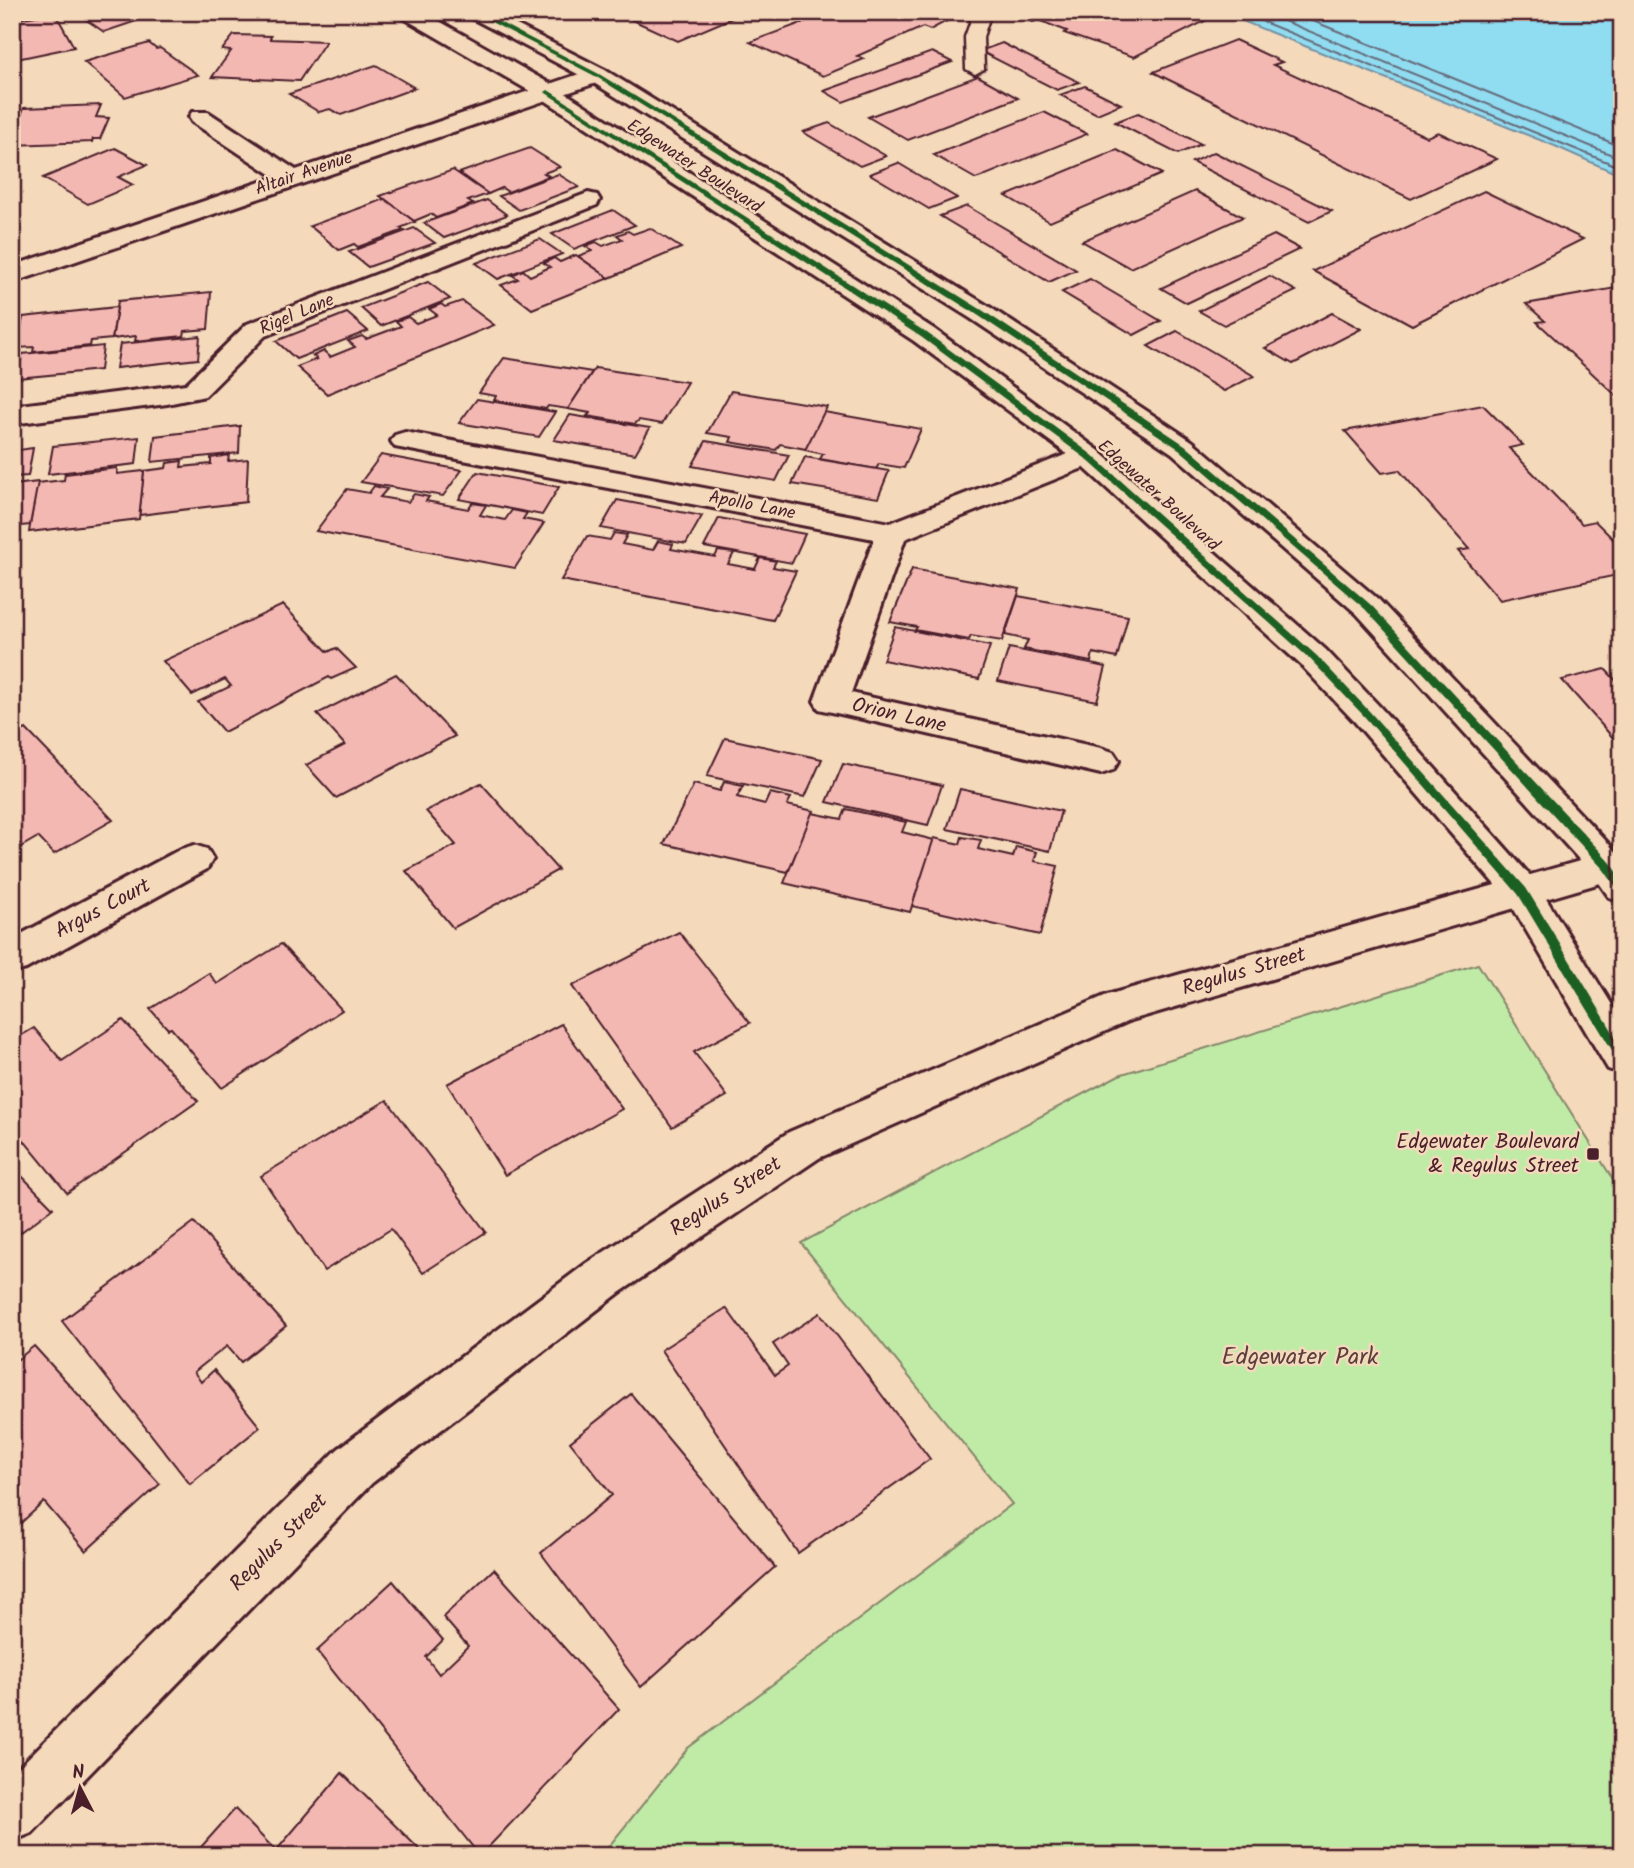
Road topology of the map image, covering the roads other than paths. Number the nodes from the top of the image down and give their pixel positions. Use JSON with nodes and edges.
{"nodes":[{"id":1,"x":407,"y":12,"type":"edge"},
{"id":2,"x":475,"y":12,"type":"edge"},
{"id":3,"x":983,"y":12,"type":"edge"},
{"id":4,"x":975,"y":69,"type":"dead end"},
{"id":5,"x":597,"y":75,"type":"junction"},
{"id":6,"x":548,"y":92,"type":"junction"},
{"id":7,"x":200,"y":117,"type":"dead end"},
{"id":8,"x":292,"y":178,"type":"junction"},
{"id":9,"x":589,"y":200,"type":"dead end"},
{"id":10,"x":12,"y":275,"type":"edge"},
{"id":11,"x":12,"y":415,"type":"edge"},
{"id":12,"x":405,"y":441,"type":"dead end"},
{"id":13,"x":1088,"y":456,"type":"junction"},
{"id":14,"x":892,"y":533,"type":"junction"},
{"id":15,"x":1101,"y":761,"type":"dead end"},
{"id":16,"x":194,"y":859,"type":"dead end"},
{"id":17,"x":1615,"y":877,"type":"edge"},
{"id":18,"x":1522,"y":891,"type":"junction"},
{"id":19,"x":12,"y":958,"type":"edge"},
{"id":20,"x":1622,"y":1057,"type":"edge"},
{"id":21,"x":12,"y":1813,"type":"edge"}],
"edges":[{"from":1,"to":6,"type":"street","name":"Edgewater Boulevard"},
{"from":2,"to":5,"type":"street","name":"Edgewater Boulevard"},
{"from":3,"to":4,"type":"lane"},
{"from":5,"to":6,"type":"street","name":"Altair Avenue"},
{"from":5,"to":17,"type":"street","name":"Edgewater Boulevard"},
{"from":6,"to":8,"type":"street","name":"Altair Avenue"},
{"from":6,"to":13,"type":"street","name":"Edgewater Boulevard"},
{"from":7,"to":8,"type":"street"},
{"from":8,"to":10,"type":"street","name":"Altair Avenue"},
{"from":9,"to":11,"type":"street","name":"Rigel Lane"},
{"from":12,"to":14,"type":"street","name":"Apollo Lane"},
{"from":13,"to":14,"type":"street"},
{"from":13,"to":18,"type":"street","name":"Edgewater Boulevard"},
{"from":14,"to":15,"type":"street","name":"Orion Lane"},
{"from":16,"to":19,"type":"street","name":"Argus Court"},
{"from":17,"to":18,"type":"street","name":"Regulus Street"},
{"from":18,"to":20,"type":"street","name":"Edgewater Boulevard"},
{"from":18,"to":21,"type":"street","name":"Regulus Street"}]}
